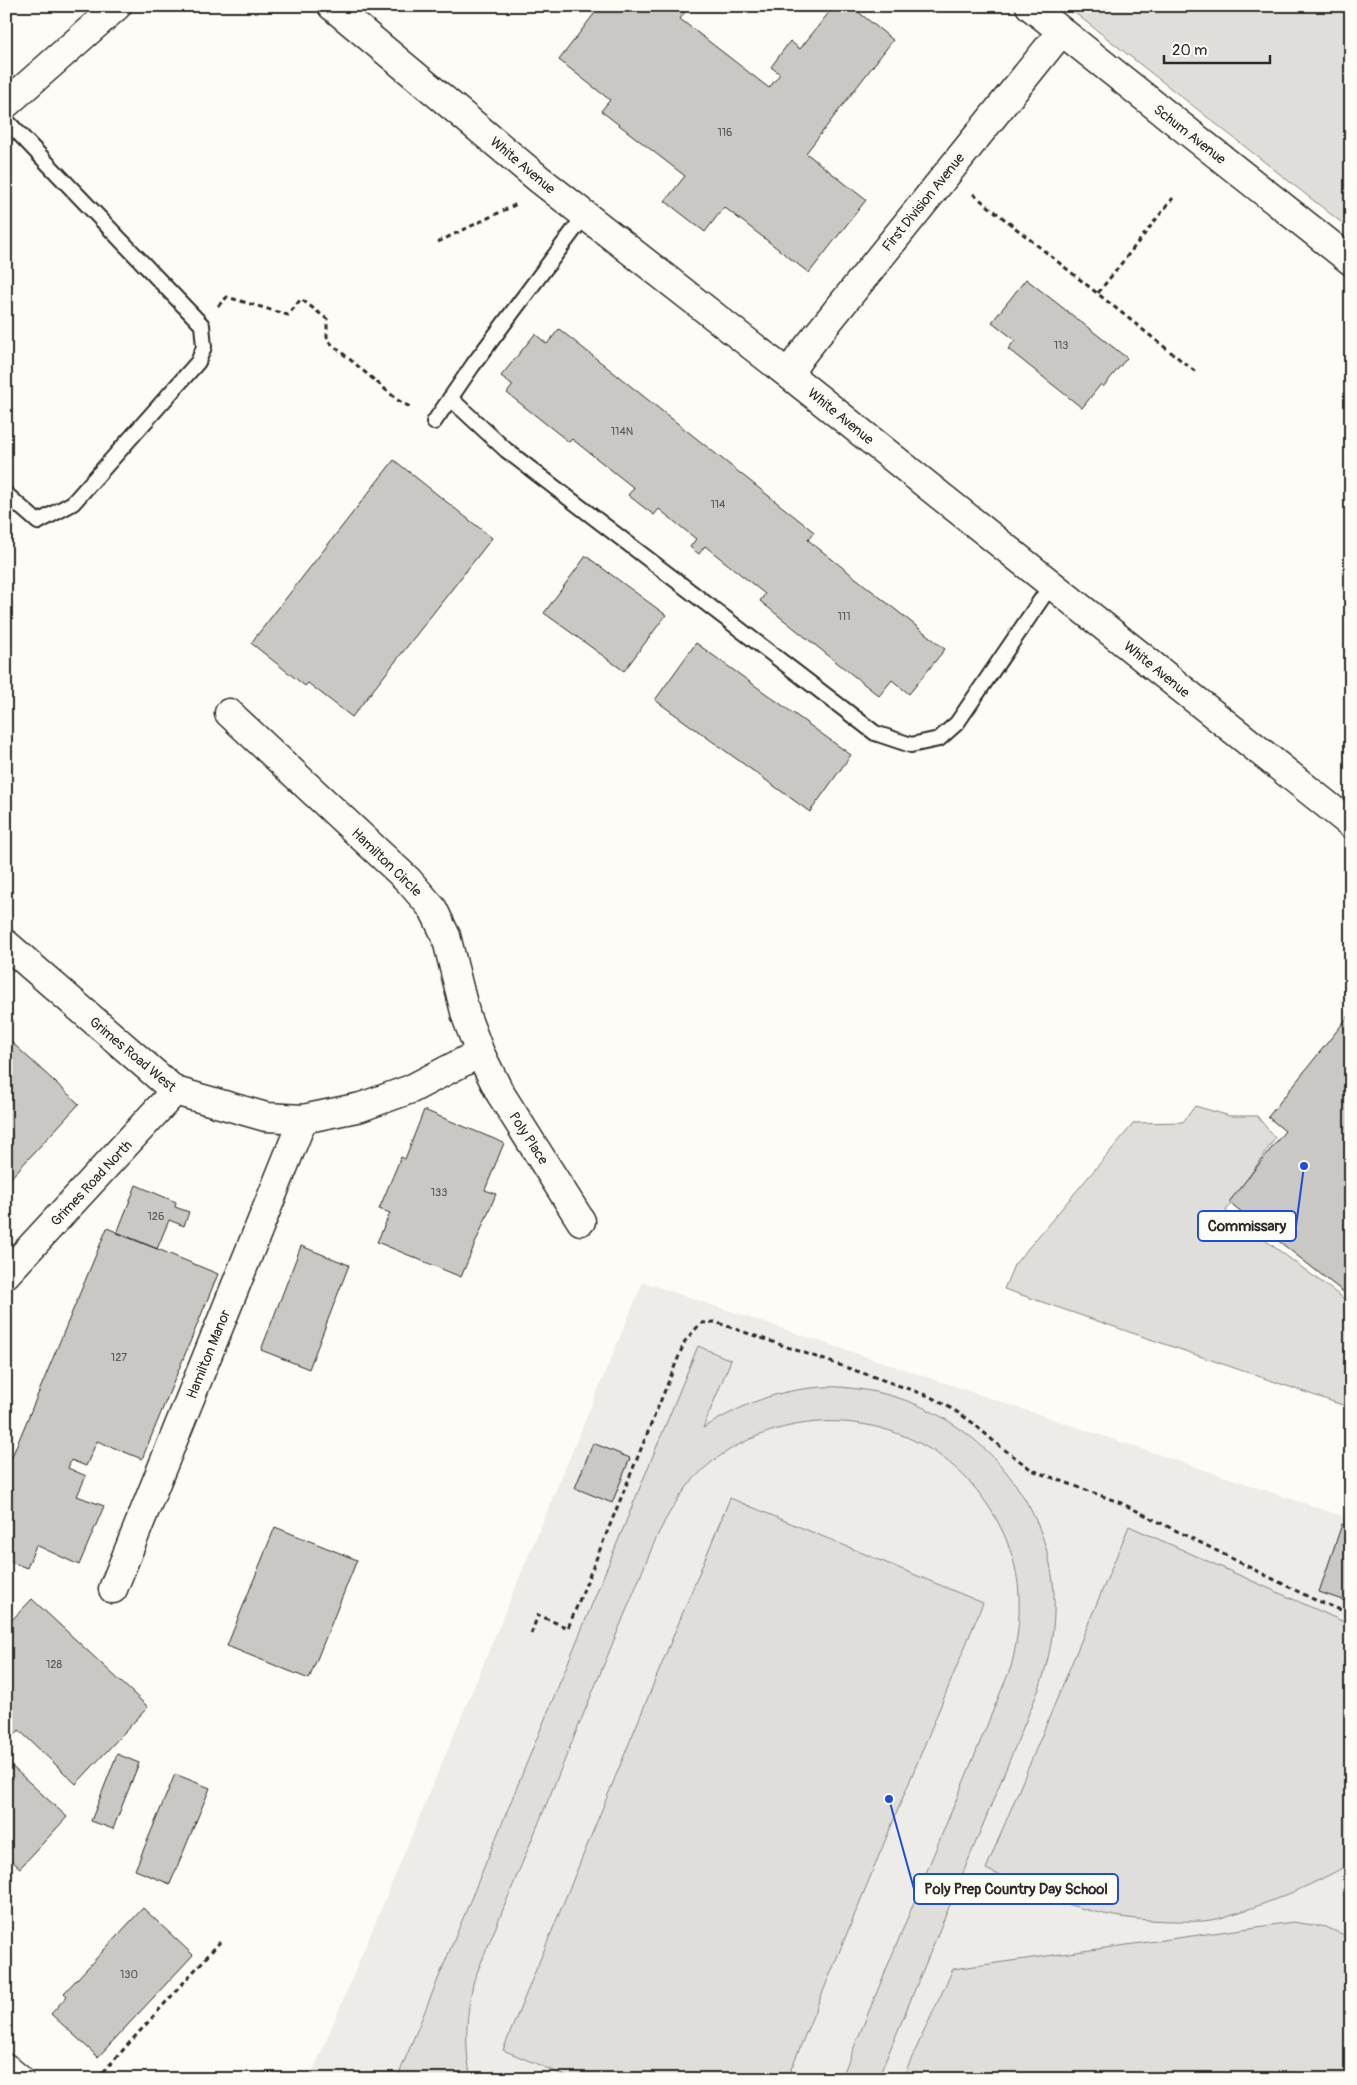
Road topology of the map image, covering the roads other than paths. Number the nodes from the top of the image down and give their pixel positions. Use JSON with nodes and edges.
{"nodes":[{"id":1,"x":118,"y":6,"type":"edge"},
{"id":2,"x":332,"y":6,"type":"edge"},
{"id":3,"x":1030,"y":6,"type":"edge"},
{"id":4,"x":1061,"y":32,"type":"junction"},
{"id":5,"x":6,"y":104,"type":"edge"},
{"id":6,"x":6,"y":120,"type":"edge"},
{"id":7,"x":585,"y":215,"type":"junction"},
{"id":8,"x":1351,"y":261,"type":"edge"},
{"id":9,"x":788,"y":374,"type":"junction"},
{"id":10,"x":450,"y":398,"type":"junction"},
{"id":11,"x":434,"y":422,"type":"dead end"},
{"id":12,"x":6,"y":494,"type":"edge"},
{"id":13,"x":1051,"y":584,"type":"junction"},
{"id":14,"x":228,"y":713,"type":"dead end"},
{"id":15,"x":1351,"y":824,"type":"edge"},
{"id":16,"x":6,"y":944,"type":"edge"},
{"id":17,"x":480,"y":1053,"type":"junction"},
{"id":18,"x":175,"y":1091,"type":"junction"},
{"id":19,"x":303,"y":1119,"type":"junction"},
{"id":20,"x":581,"y":1221,"type":"dead end"},
{"id":21,"x":6,"y":1274,"type":"edge"},
{"id":22,"x":114,"y":1589,"type":"dead end"},
{"id":23,"x":6,"y":2068,"type":"edge"},
{"id":24,"x":19,"y":2079,"type":"edge"}],
"edges":[{"from":1,"to":5,"type":"street"},
{"from":2,"to":7,"type":"street","name":"White Avenue"},
{"from":3,"to":4,"type":"street","name":"Schum Avenue"},
{"from":4,"to":8,"type":"street","name":"Schum Avenue"},
{"from":4,"to":9,"type":"street","name":"First Division Avenue"},
{"from":6,"to":12,"type":"lane"},
{"from":7,"to":9,"type":"street","name":"White Avenue"},
{"from":7,"to":10,"type":"lane"},
{"from":9,"to":13,"type":"street","name":"White Avenue"},
{"from":10,"to":11,"type":"lane"},
{"from":10,"to":13,"type":"lane"},
{"from":13,"to":15,"type":"street","name":"White Avenue"},
{"from":14,"to":17,"type":"street","name":"Hamilton Circle"},
{"from":16,"to":18,"type":"street","name":"Grimes Road West"},
{"from":17,"to":19,"type":"street","name":"Grimes Road West"},
{"from":17,"to":20,"type":"street","name":"Poly Place"},
{"from":18,"to":19,"type":"street","name":"Grimes Road West"},
{"from":18,"to":21,"type":"street","name":"Grimes Road North"},
{"from":19,"to":22,"type":"street","name":"Hamilton Manor"},
{"from":23,"to":24,"type":"street"}]}
